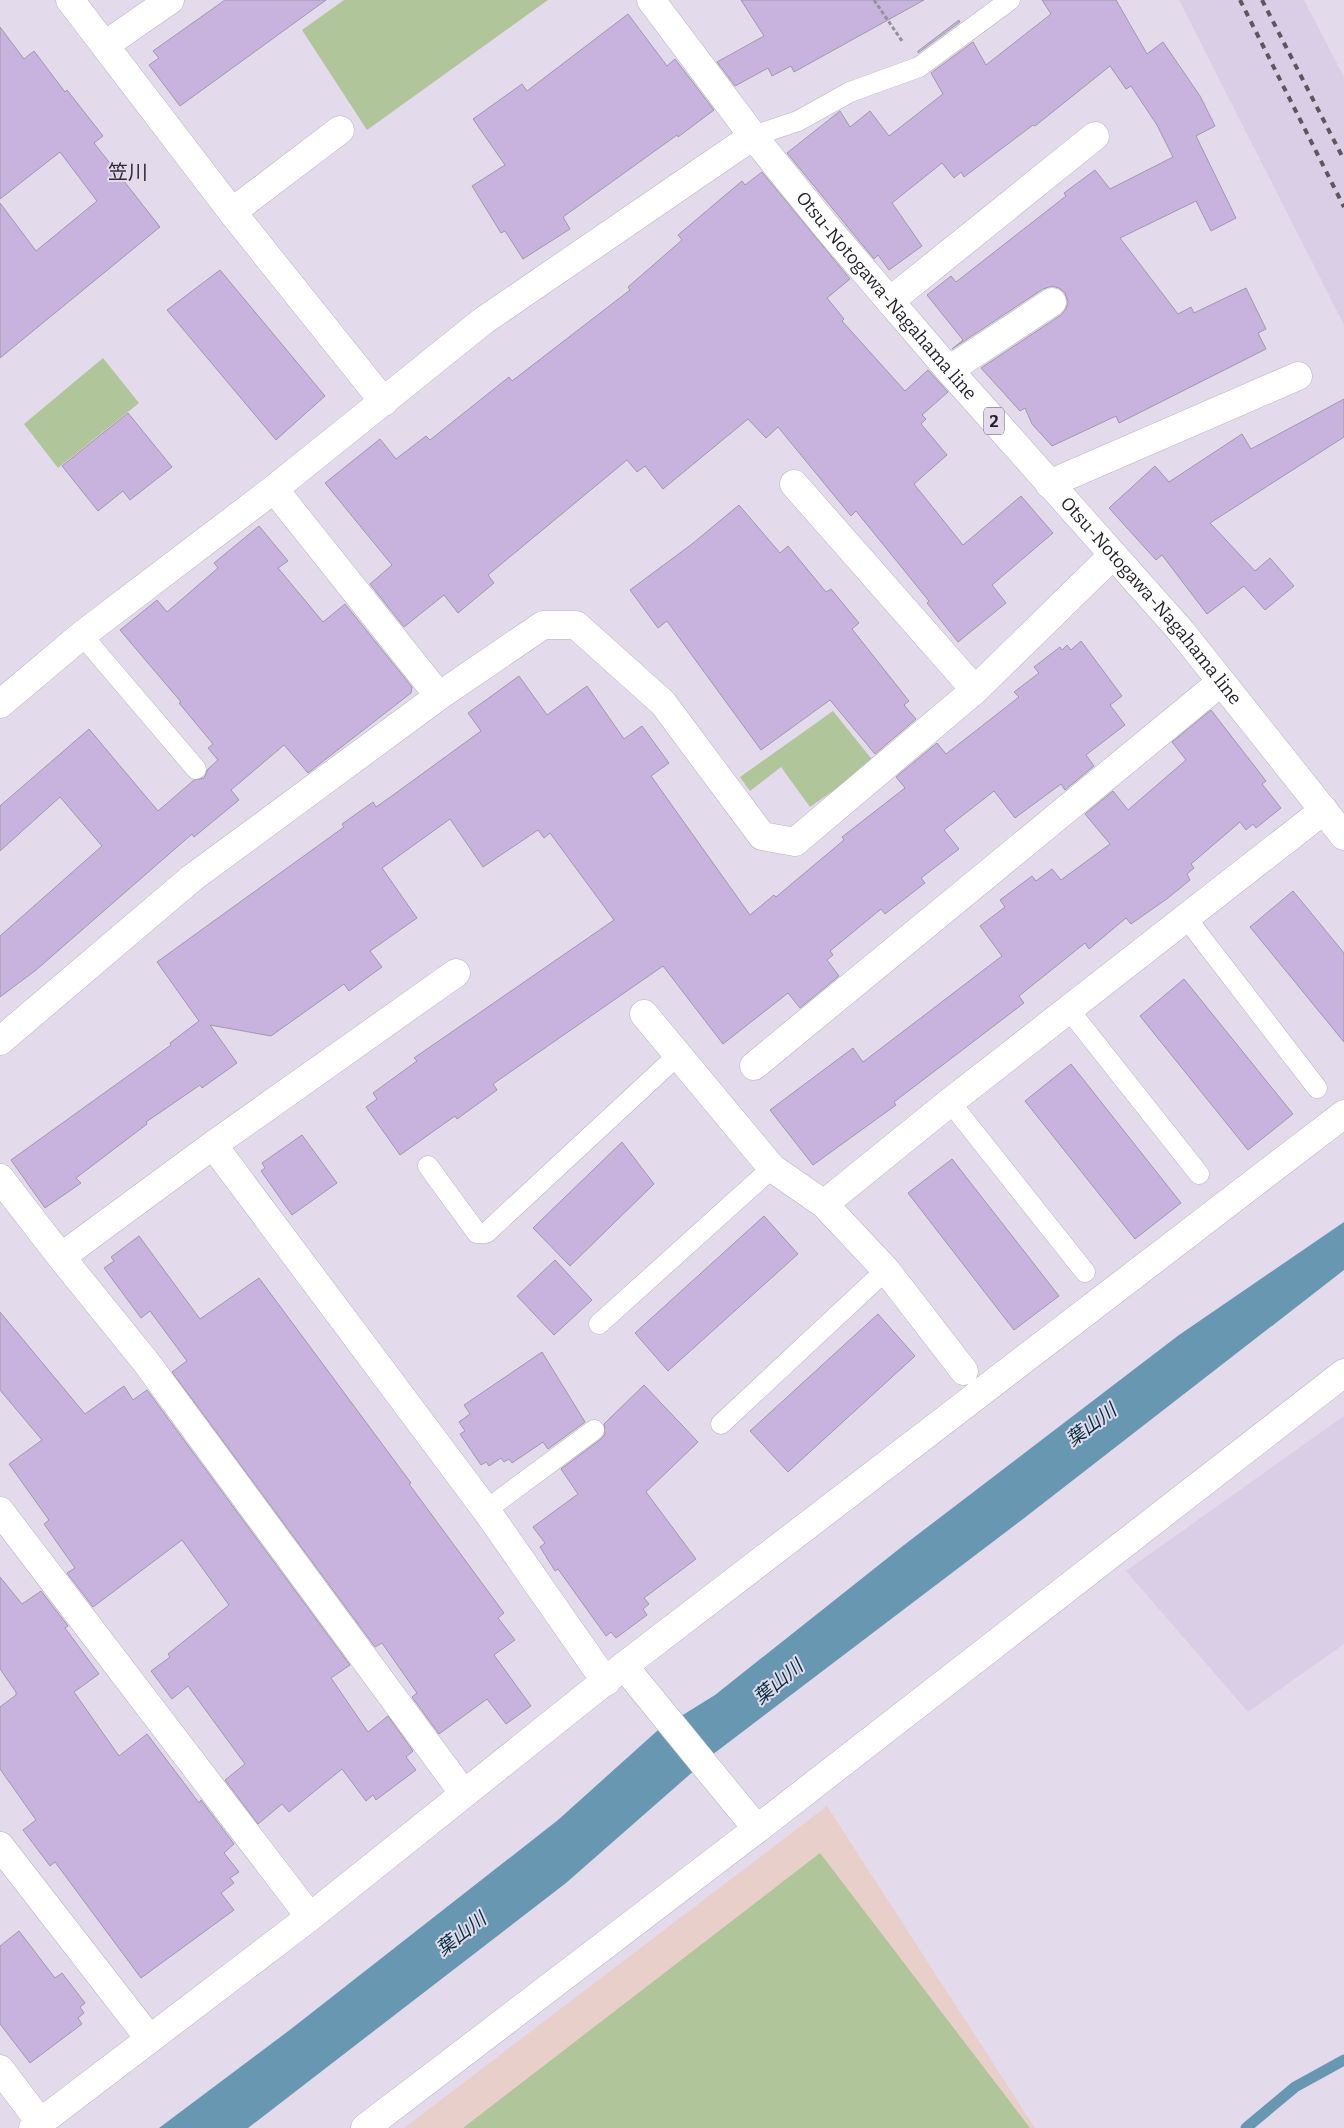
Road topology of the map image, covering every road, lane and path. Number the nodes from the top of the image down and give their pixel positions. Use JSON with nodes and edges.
{"nodes":[{"id":1,"x":70,"y":0,"type":"edge"},
{"id":2,"x":170,"y":0,"type":"edge"},
{"id":3,"x":651,"y":0,"type":"edge"},
{"id":4,"x":874,"y":0,"type":"edge"},
{"id":5,"x":1010,"y":0,"type":"edge"},
{"id":6,"x":105,"y":45,"type":"junction"},
{"id":7,"x":919,"y":66,"type":"junction"},
{"id":8,"x":340,"y":130,"type":"dead end"},
{"id":9,"x":753,"y":136,"type":"junction"},
{"id":10,"x":1095,"y":136,"type":"dead end"},
{"id":11,"x":232,"y":212,"type":"junction"},
{"id":12,"x":890,"y":301,"type":"junction"},
{"id":13,"x":1052,"y":302,"type":"dead end"},
{"id":14,"x":949,"y":370,"type":"junction"},
{"id":15,"x":1298,"y":376,"type":"dead end"},
{"id":16,"x":384,"y":402,"type":"junction"},
{"id":17,"x":794,"y":484,"type":"dead end"},
{"id":18,"x":1049,"y":484,"type":"junction"},
{"id":19,"x":274,"y":489,"type":"junction"},
{"id":20,"x":1112,"y":555,"type":"junction"},
{"id":21,"x":82,"y":635,"type":"junction"},
{"id":22,"x":1221,"y":682,"type":"junction"},
{"id":23,"x":976,"y":690,"type":"junction"},
{"id":24,"x":439,"y":696,"type":"junction"},
{"id":25,"x":0,"y":704,"type":"edge"},
{"id":26,"x":196,"y":769,"type":"dead end"},
{"id":27,"x":1324,"y":810,"type":"junction"},
{"id":28,"x":1344,"y":836,"type":"edge"},
{"id":29,"x":1187,"y":919,"type":"junction"},
{"id":30,"x":456,"y":973,"type":"dead end"},
{"id":31,"x":1070,"y":1010,"type":"junction"},
{"id":32,"x":644,"y":1014,"type":"dead end"},
{"id":33,"x":0,"y":1041,"type":"edge"},
{"id":34,"x":678,"y":1055,"type":"junction"},
{"id":35,"x":754,"y":1066,"type":"dead end"},
{"id":36,"x":1317,"y":1088,"type":"dead end"},
{"id":37,"x":950,"y":1102,"type":"junction"},
{"id":38,"x":1344,"y":1114,"type":"edge"},
{"id":39,"x":214,"y":1145,"type":"junction"},
{"id":40,"x":428,"y":1166,"type":"dead end"},
{"id":41,"x":772,"y":1168,"type":"junction"},
{"id":42,"x":1199,"y":1174,"type":"dead end"},
{"id":43,"x":0,"y":1178,"type":"edge"},
{"id":44,"x":824,"y":1204,"type":"junction"},
{"id":45,"x":61,"y":1257,"type":"junction"},
{"id":46,"x":886,"y":1270,"type":"junction"},
{"id":47,"x":1085,"y":1272,"type":"dead end"},
{"id":48,"x":599,"y":1324,"type":"dead end"},
{"id":49,"x":964,"y":1371,"type":"dead end"},
{"id":50,"x":1344,"y":1373,"type":"edge"},
{"id":51,"x":721,"y":1424,"type":"dead end"},
{"id":52,"x":594,"y":1430,"type":"dead end"},
{"id":53,"x":486,"y":1510,"type":"junction"},
{"id":54,"x":0,"y":1511,"type":"edge"},
{"id":55,"x":615,"y":1674,"type":"junction"},
{"id":56,"x":464,"y":1794,"type":"junction"},
{"id":57,"x":757,"y":1829,"type":"junction"},
{"id":58,"x":0,"y":1846,"type":"edge"},
{"id":59,"x":310,"y":1917,"type":"junction"},
{"id":60,"x":150,"y":2038,"type":"junction"},
{"id":61,"x":0,"y":2069,"type":"edge"},
{"id":62,"x":37,"y":2125,"type":"edge"},
{"id":63,"x":365,"y":2128,"type":"edge"}],
"edges":[{"from":1,"to":6,"type":"street"},
{"from":2,"to":6,"type":"street"},
{"from":3,"to":9,"type":"street","name":"Otsu-Notogawa-Nagahama line","number":"2"},
{"from":4,"to":7,"type":"path"},
{"from":5,"to":7,"type":"lane"},
{"from":6,"to":11,"type":"street"},
{"from":7,"to":9,"type":"lane"},
{"from":8,"to":11,"type":"street"},
{"from":9,"to":12,"type":"street","name":"Otsu-Notogawa-Nagahama line","number":"2"},
{"from":9,"to":16,"type":"street"},
{"from":10,"to":12,"type":"street"},
{"from":11,"to":16,"type":"street"},
{"from":12,"to":14,"type":"street","name":"Otsu-Notogawa-Nagahama line","number":"2"},
{"from":13,"to":14,"type":"street"},
{"from":14,"to":18,"type":"street","name":"Otsu-Notogawa-Nagahama line","number":"2"},
{"from":15,"to":18,"type":"street"},
{"from":16,"to":19,"type":"street"},
{"from":17,"to":23,"type":"street"},
{"from":18,"to":20,"type":"street","name":"Otsu-Notogawa-Nagahama line","number":"2"},
{"from":19,"to":21,"type":"street"},
{"from":19,"to":24,"type":"street"},
{"from":20,"to":22,"type":"street","name":"Otsu-Notogawa-Nagahama line","number":"2"},
{"from":20,"to":23,"type":"street"},
{"from":21,"to":25,"type":"street"},
{"from":21,"to":26,"type":"lane"},
{"from":22,"to":27,"type":"street","name":"Otsu-Notogawa-Nagahama line","number":"2"},
{"from":22,"to":35,"type":"street"},
{"from":23,"to":24,"type":"street"},
{"from":24,"to":33,"type":"street"},
{"from":27,"to":28,"type":"street","name":"Otsu-Notogawa-Nagahama line","number":"2"},
{"from":27,"to":29,"type":"street"},
{"from":29,"to":31,"type":"street"},
{"from":29,"to":36,"type":"lane"},
{"from":30,"to":39,"type":"street"},
{"from":31,"to":37,"type":"street"},
{"from":31,"to":42,"type":"lane"},
{"from":32,"to":34,"type":"street"},
{"from":34,"to":40,"type":"lane"},
{"from":34,"to":41,"type":"street"},
{"from":37,"to":44,"type":"street"},
{"from":37,"to":47,"type":"lane"},
{"from":38,"to":55,"type":"street"},
{"from":39,"to":45,"type":"street"},
{"from":39,"to":53,"type":"street"},
{"from":41,"to":44,"type":"street"},
{"from":41,"to":48,"type":"lane"},
{"from":43,"to":45,"type":"street"},
{"from":44,"to":46,"type":"street"},
{"from":45,"to":56,"type":"street"},
{"from":46,"to":49,"type":"street"},
{"from":46,"to":51,"type":"lane"},
{"from":50,"to":57,"type":"street"},
{"from":52,"to":53,"type":"lane"},
{"from":53,"to":55,"type":"street"},
{"from":54,"to":59,"type":"street"},
{"from":55,"to":56,"type":"street"},
{"from":55,"to":57,"type":"street"},
{"from":56,"to":59,"type":"street"},
{"from":57,"to":63,"type":"street"},
{"from":58,"to":60,"type":"street"},
{"from":59,"to":60,"type":"street"},
{"from":60,"to":62,"type":"street"},
{"from":61,"to":62,"type":"street"}]}
